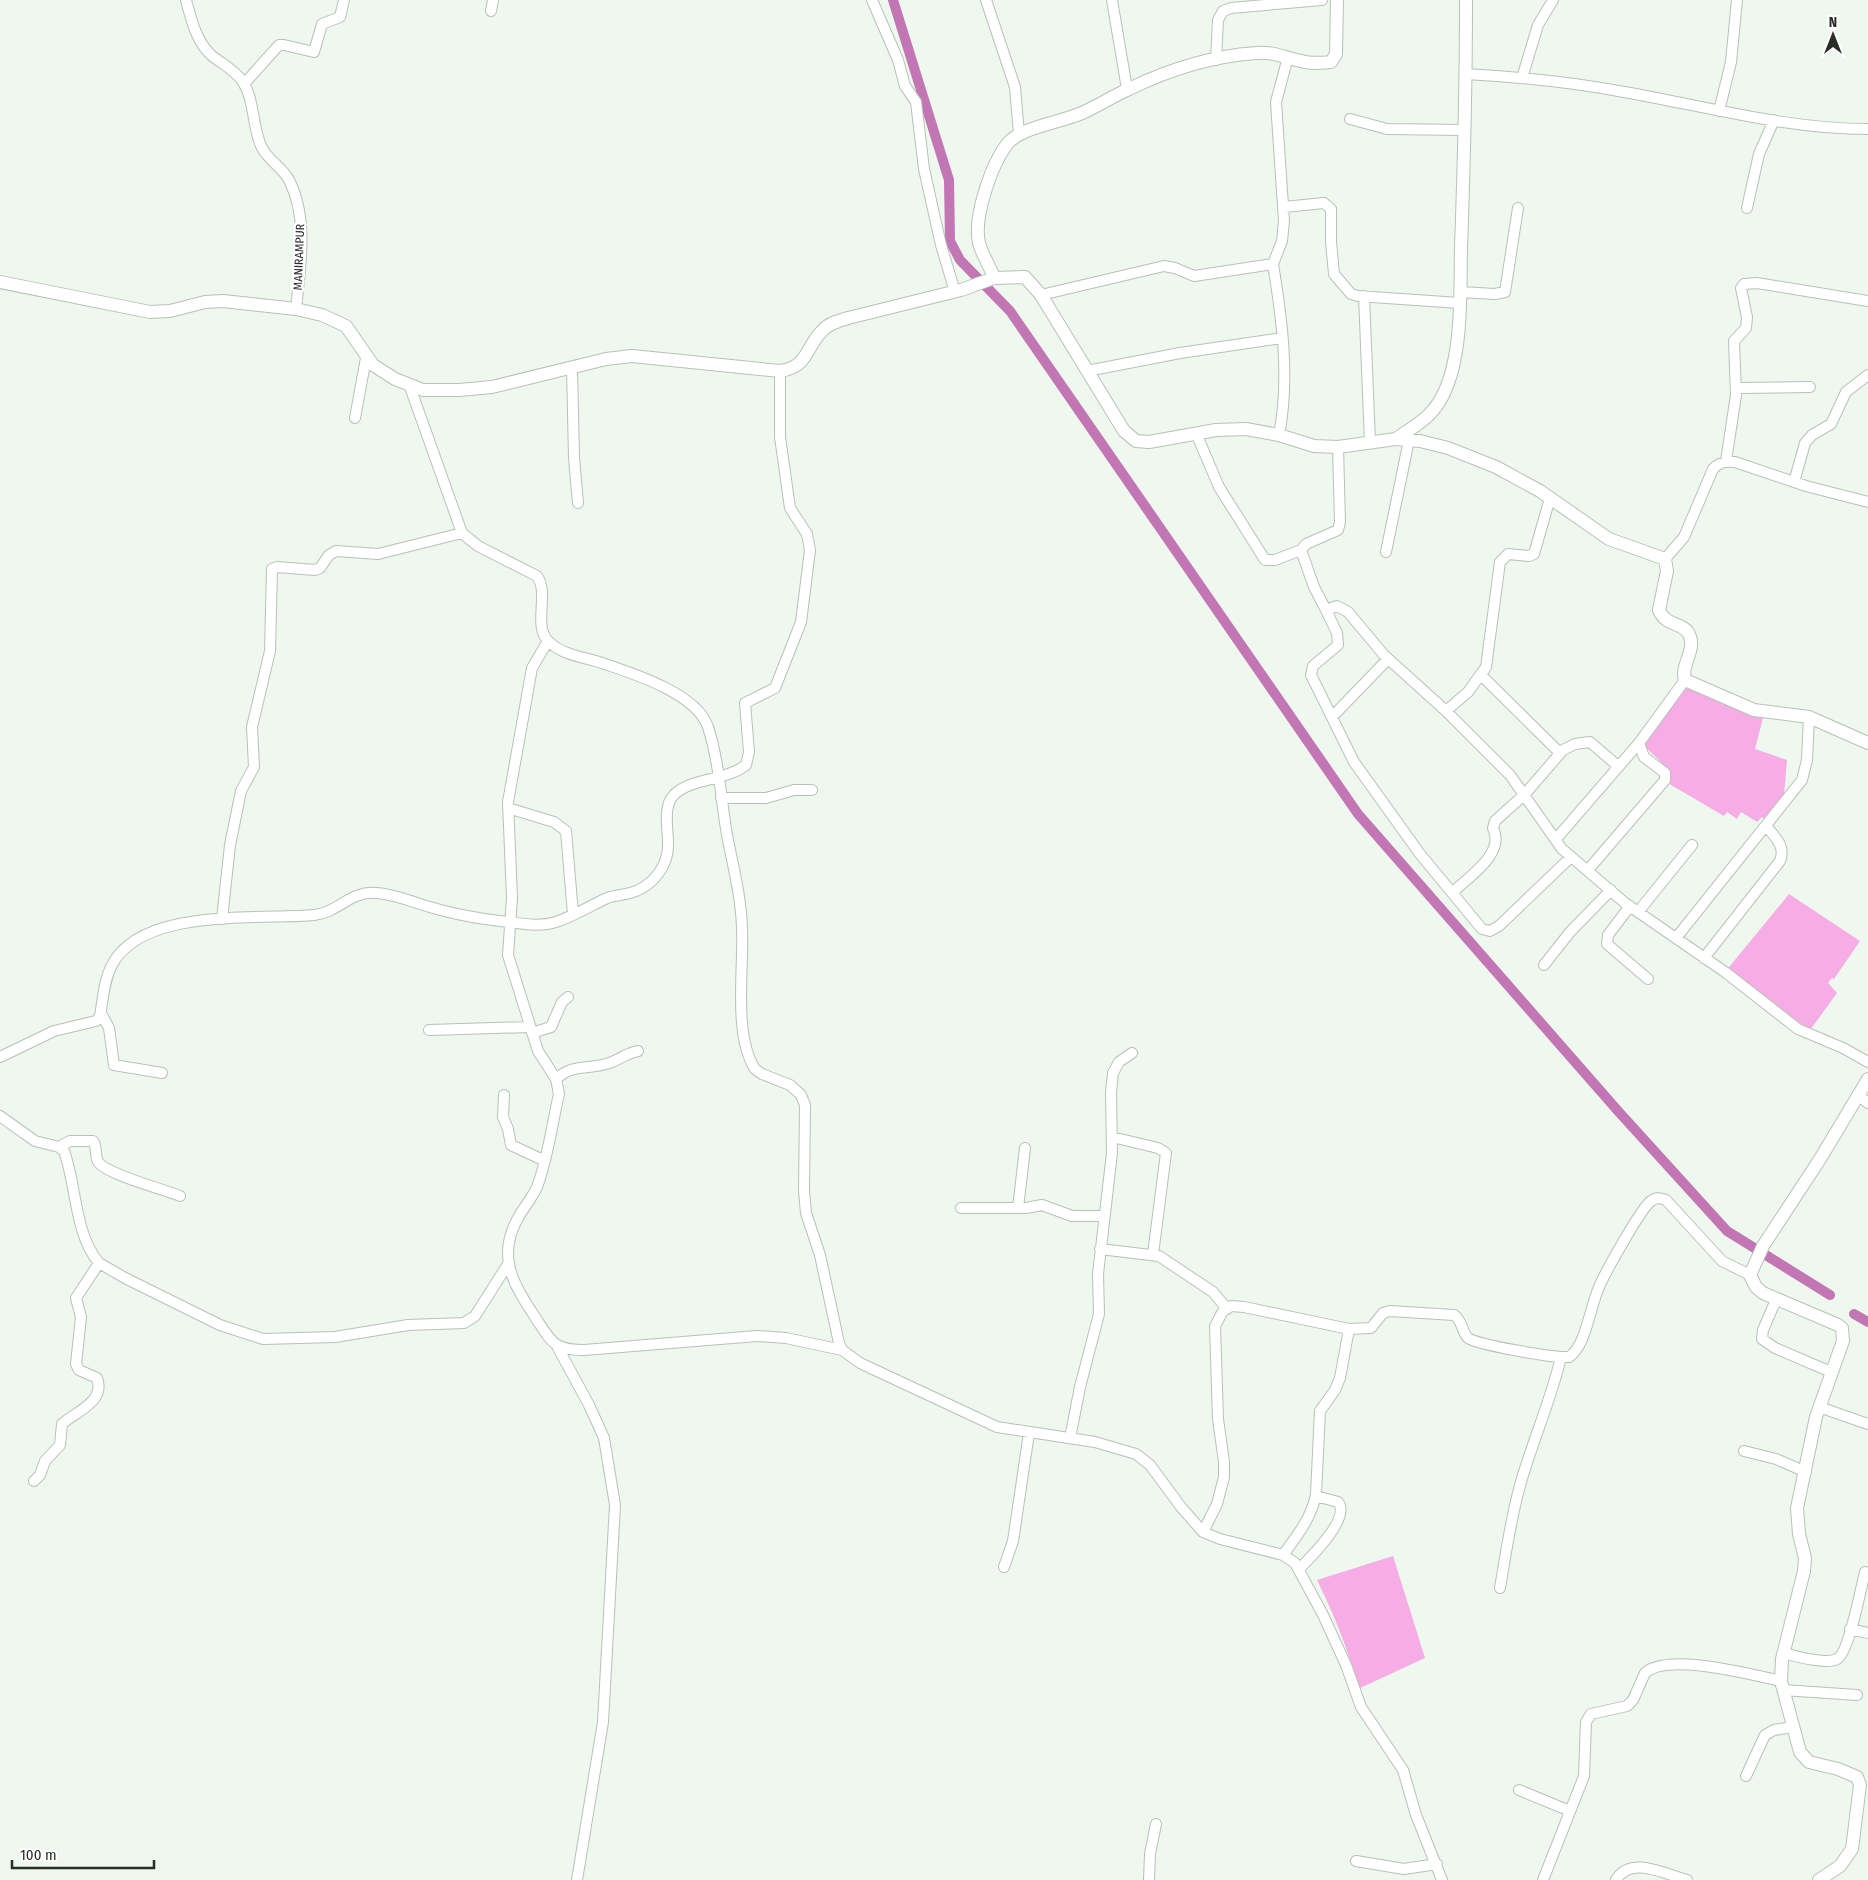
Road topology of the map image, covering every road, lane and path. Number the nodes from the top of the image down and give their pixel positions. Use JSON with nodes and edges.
{"nodes":[{"id":1,"x":186,"y":0,"type":"edge"},
{"id":2,"x":344,"y":0,"type":"edge"},
{"id":3,"x":493,"y":0,"type":"edge"},
{"id":4,"x":872,"y":0,"type":"edge"},
{"id":5,"x":986,"y":0,"type":"edge"},
{"id":6,"x":1112,"y":0,"type":"edge"},
{"id":7,"x":1322,"y":0,"type":"edge"},
{"id":8,"x":1338,"y":0,"type":"edge"},
{"id":9,"x":1466,"y":0,"type":"edge"},
{"id":10,"x":1553,"y":0,"type":"edge"},
{"id":11,"x":1737,"y":0,"type":"edge"},
{"id":12,"x":491,"y":11,"type":"dead end"},
{"id":13,"x":1288,"y":57,"type":"junction"},
{"id":14,"x":1216,"y":60,"type":"junction"},
{"id":15,"x":1466,"y":74,"type":"junction"},
{"id":16,"x":1522,"y":78,"type":"junction"},
{"id":17,"x":244,"y":84,"type":"junction"},
{"id":18,"x":1127,"y":89,"type":"junction"},
{"id":19,"x":1718,"y":111,"type":"junction"},
{"id":20,"x":1350,"y":119,"type":"dead end"},
{"id":21,"x":1774,"y":120,"type":"junction"},
{"id":22,"x":1868,"y":129,"type":"edge"},
{"id":23,"x":1464,"y":130,"type":"junction"},
{"id":24,"x":1019,"y":134,"type":"junction"},
{"id":25,"x":1284,"y":207,"type":"junction"},
{"id":26,"x":1518,"y":208,"type":"dead end"},
{"id":27,"x":1747,"y":208,"type":"dead end"},
{"id":28,"x":1273,"y":264,"type":"junction"},
{"id":29,"x":990,"y":280,"type":"junction"},
{"id":30,"x":0,"y":282,"type":"edge"},
{"id":31,"x":958,"y":291,"type":"junction"},
{"id":32,"x":1041,"y":295,"type":"junction"},
{"id":33,"x":1364,"y":296,"type":"junction"},
{"id":34,"x":1459,"y":297,"type":"junction"},
{"id":35,"x":1868,"y":301,"type":"edge"},
{"id":36,"x":296,"y":309,"type":"junction"},
{"id":37,"x":1282,"y":338,"type":"junction"},
{"id":38,"x":366,"y":358,"type":"junction"},
{"id":39,"x":572,"y":367,"type":"junction"},
{"id":40,"x":780,"y":371,"type":"junction"},
{"id":41,"x":1087,"y":371,"type":"junction"},
{"id":42,"x":1868,"y":375,"type":"edge"},
{"id":43,"x":410,"y":386,"type":"junction"},
{"id":44,"x":1810,"y":387,"type":"dead end"},
{"id":45,"x":1736,"y":388,"type":"junction"},
{"id":46,"x":355,"y":418,"type":"dead end"},
{"id":47,"x":1196,"y":433,"type":"junction"},
{"id":48,"x":1279,"y":434,"type":"junction"},
{"id":49,"x":1396,"y":439,"type":"junction"},
{"id":50,"x":1409,"y":440,"type":"junction"},
{"id":51,"x":1370,"y":442,"type":"junction"},
{"id":52,"x":1338,"y":447,"type":"junction"},
{"id":53,"x":1726,"y":461,"type":"junction"},
{"id":54,"x":1794,"y":482,"type":"junction"},
{"id":55,"x":1550,"y":498,"type":"junction"},
{"id":56,"x":1868,"y":502,"type":"edge"},
{"id":57,"x":578,"y":503,"type":"dead end"},
{"id":58,"x":462,"y":532,"type":"junction"},
{"id":59,"x":1301,"y":550,"type":"junction"},
{"id":60,"x":1386,"y":552,"type":"dead end"},
{"id":61,"x":1665,"y":559,"type":"junction"},
{"id":62,"x":1326,"y":610,"type":"junction"},
{"id":63,"x":548,"y":641,"type":"junction"},
{"id":64,"x":1388,"y":659,"type":"junction"},
{"id":65,"x":1482,"y":676,"type":"junction"},
{"id":66,"x":1685,"y":680,"type":"junction"},
{"id":67,"x":1446,"y":711,"type":"junction"},
{"id":68,"x":1332,"y":717,"type":"junction"},
{"id":69,"x":1809,"y":717,"type":"junction"},
{"id":70,"x":1639,"y":742,"type":"junction"},
{"id":71,"x":1868,"y":742,"type":"edge"},
{"id":72,"x":1560,"y":753,"type":"junction"},
{"id":73,"x":1618,"y":766,"type":"junction"},
{"id":74,"x":718,"y":778,"type":"junction"},
{"id":75,"x":812,"y":790,"type":"dead end"},
{"id":76,"x":1525,"y":794,"type":"junction"},
{"id":77,"x":721,"y":798,"type":"junction"},
{"id":78,"x":508,"y":808,"type":"junction"},
{"id":79,"x":1766,"y":826,"type":"junction"},
{"id":80,"x":1556,"y":839,"type":"junction"},
{"id":81,"x":1692,"y":845,"type":"dead end"},
{"id":82,"x":1571,"y":857,"type":"junction"},
{"id":83,"x":1588,"y":870,"type":"junction"},
{"id":84,"x":1611,"y":890,"type":"junction"},
{"id":85,"x":1452,"y":893,"type":"junction"},
{"id":86,"x":1634,"y":910,"type":"junction"},
{"id":87,"x":572,"y":914,"type":"junction"},
{"id":88,"x":222,"y":919,"type":"junction"},
{"id":89,"x":510,"y":922,"type":"junction"},
{"id":90,"x":1676,"y":938,"type":"junction"},
{"id":91,"x":1704,"y":958,"type":"junction"},
{"id":92,"x":1544,"y":965,"type":"dead end"},
{"id":93,"x":1648,"y":979,"type":"dead end"},
{"id":94,"x":568,"y":997,"type":"dead end"},
{"id":95,"x":101,"y":1013,"type":"junction"},
{"id":96,"x":429,"y":1030,"type":"dead end"},
{"id":97,"x":531,"y":1030,"type":"junction"},
{"id":98,"x":638,"y":1051,"type":"dead end"},
{"id":99,"x":1132,"y":1053,"type":"dead end"},
{"id":100,"x":0,"y":1058,"type":"edge"},
{"id":101,"x":1868,"y":1062,"type":"edge"},
{"id":102,"x":162,"y":1073,"type":"dead end"},
{"id":103,"x":556,"y":1079,"type":"junction"},
{"id":104,"x":1868,"y":1079,"type":"edge"},
{"id":105,"x":504,"y":1095,"type":"dead end"},
{"id":106,"x":1863,"y":1099,"type":"edge"},
{"id":107,"x":0,"y":1116,"type":"edge"},
{"id":108,"x":1112,"y":1137,"type":"junction"},
{"id":109,"x":59,"y":1147,"type":"junction"},
{"id":110,"x":1025,"y":1148,"type":"dead end"},
{"id":111,"x":544,"y":1160,"type":"junction"},
{"id":112,"x":180,"y":1196,"type":"dead end"},
{"id":113,"x":962,"y":1208,"type":"dead end"},
{"id":114,"x":1018,"y":1208,"type":"junction"},
{"id":115,"x":1103,"y":1216,"type":"junction"},
{"id":116,"x":1100,"y":1249,"type":"junction"},
{"id":117,"x":1153,"y":1254,"type":"junction"},
{"id":118,"x":99,"y":1263,"type":"junction"},
{"id":119,"x":508,"y":1264,"type":"junction"},
{"id":120,"x":1751,"y":1271,"type":"junction"},
{"id":121,"x":1776,"y":1300,"type":"junction"},
{"id":122,"x":1227,"y":1309,"type":"junction"},
{"id":123,"x":1349,"y":1329,"type":"junction"},
{"id":124,"x":557,"y":1346,"type":"junction"},
{"id":125,"x":842,"y":1350,"type":"junction"},
{"id":126,"x":1561,"y":1357,"type":"junction"},
{"id":127,"x":1831,"y":1372,"type":"junction"},
{"id":128,"x":1819,"y":1407,"type":"junction"},
{"id":129,"x":1868,"y":1424,"type":"edge"},
{"id":130,"x":1030,"y":1433,"type":"junction"},
{"id":131,"x":1070,"y":1438,"type":"junction"},
{"id":132,"x":1744,"y":1451,"type":"dead end"},
{"id":133,"x":1806,"y":1472,"type":"junction"},
{"id":134,"x":34,"y":1481,"type":"dead end"},
{"id":135,"x":1316,"y":1496,"type":"junction"},
{"id":136,"x":1203,"y":1532,"type":"junction"},
{"id":137,"x":1283,"y":1555,"type":"junction"},
{"id":138,"x":1004,"y":1567,"type":"dead end"},
{"id":139,"x":1299,"y":1568,"type":"junction"},
{"id":140,"x":1865,"y":1572,"type":"dead end"},
{"id":141,"x":1500,"y":1588,"type":"dead end"},
{"id":142,"x":1850,"y":1629,"type":"junction"},
{"id":143,"x":1868,"y":1632,"type":"edge"},
{"id":144,"x":1783,"y":1654,"type":"junction"},
{"id":145,"x":1782,"y":1686,"type":"junction"},
{"id":146,"x":1857,"y":1696,"type":"dead end"},
{"id":147,"x":1792,"y":1727,"type":"junction"},
{"id":148,"x":1746,"y":1776,"type":"dead end"},
{"id":149,"x":1863,"y":1778,"type":"edge"},
{"id":150,"x":1519,"y":1790,"type":"dead end"},
{"id":151,"x":1570,"y":1811,"type":"junction"},
{"id":152,"x":1156,"y":1824,"type":"dead end"},
{"id":153,"x":1356,"y":1860,"type":"dead end"},
{"id":154,"x":1437,"y":1864,"type":"junction"},
{"id":155,"x":577,"y":1880,"type":"edge"},
{"id":156,"x":1149,"y":1880,"type":"edge"},
{"id":157,"x":1442,"y":1880,"type":"edge"},
{"id":158,"x":1543,"y":1880,"type":"edge"},
{"id":159,"x":1616,"y":1880,"type":"edge"},
{"id":160,"x":1687,"y":1880,"type":"edge"},
{"id":161,"x":1819,"y":1880,"type":"edge"}],
"edges":[{"from":1,"to":17,"type":"street","name":"MANIRAMPUR"},
{"from":2,"to":17,"type":"street"},
{"from":3,"to":12,"type":"street"},
{"from":4,"to":31,"type":"street"},
{"from":5,"to":24,"type":"street"},
{"from":6,"to":18,"type":"street"},
{"from":7,"to":14,"type":"street"},
{"from":8,"to":13,"type":"street"},
{"from":9,"to":15,"type":"street"},
{"from":10,"to":16,"type":"street"},
{"from":11,"to":19,"type":"street"},
{"from":13,"to":14,"type":"street"},
{"from":13,"to":25,"type":"street"},
{"from":14,"to":18,"type":"street"},
{"from":15,"to":16,"type":"street"},
{"from":15,"to":23,"type":"street"},
{"from":16,"to":19,"type":"street"},
{"from":17,"to":36,"type":"street","name":"MANIRAMPUR"},
{"from":18,"to":24,"type":"street"},
{"from":19,"to":21,"type":"street"},
{"from":20,"to":23,"type":"street"},
{"from":21,"to":22,"type":"street"},
{"from":21,"to":27,"type":"street"},
{"from":23,"to":34,"type":"street"},
{"from":24,"to":29,"type":"street"},
{"from":25,"to":28,"type":"street"},
{"from":25,"to":33,"type":"street"},
{"from":26,"to":34,"type":"street"},
{"from":28,"to":32,"type":"street"},
{"from":28,"to":37,"type":"street"},
{"from":29,"to":31,"type":"street"},
{"from":29,"to":32,"type":"street"},
{"from":30,"to":36,"type":"street"},
{"from":31,"to":40,"type":"street"},
{"from":32,"to":41,"type":"street"},
{"from":33,"to":34,"type":"street"},
{"from":33,"to":51,"type":"street"},
{"from":34,"to":49,"type":"street"},
{"from":35,"to":45,"type":"street"},
{"from":36,"to":38,"type":"street"},
{"from":37,"to":41,"type":"street"},
{"from":37,"to":48,"type":"street"},
{"from":38,"to":43,"type":"street"},
{"from":38,"to":46,"type":"street"},
{"from":39,"to":40,"type":"street"},
{"from":39,"to":43,"type":"street"},
{"from":39,"to":57,"type":"street"},
{"from":40,"to":74,"type":"street"},
{"from":41,"to":47,"type":"street"},
{"from":42,"to":54,"type":"street"},
{"from":43,"to":58,"type":"street"},
{"from":44,"to":45,"type":"street"},
{"from":45,"to":53,"type":"street"},
{"from":47,"to":48,"type":"street"},
{"from":47,"to":59,"type":"street"},
{"from":48,"to":52,"type":"street"},
{"from":49,"to":50,"type":"street"},
{"from":49,"to":51,"type":"street"},
{"from":50,"to":55,"type":"street"},
{"from":50,"to":60,"type":"street"},
{"from":51,"to":52,"type":"street"},
{"from":52,"to":59,"type":"street"},
{"from":53,"to":54,"type":"street"},
{"from":53,"to":61,"type":"street"},
{"from":54,"to":56,"type":"street"},
{"from":55,"to":61,"type":"street"},
{"from":55,"to":65,"type":"street"},
{"from":58,"to":63,"type":"street"},
{"from":58,"to":88,"type":"street"},
{"from":59,"to":62,"type":"street"},
{"from":61,"to":66,"type":"street"},
{"from":62,"to":64,"type":"street"},
{"from":62,"to":68,"type":"street"},
{"from":63,"to":74,"type":"street"},
{"from":63,"to":78,"type":"street"},
{"from":64,"to":67,"type":"street"},
{"from":64,"to":68,"type":"street"},
{"from":65,"to":67,"type":"street"},
{"from":65,"to":72,"type":"street"},
{"from":66,"to":69,"type":"street"},
{"from":66,"to":70,"type":"street"},
{"from":67,"to":76,"type":"street"},
{"from":68,"to":85,"type":"street"},
{"from":69,"to":71,"type":"street"},
{"from":69,"to":79,"type":"street"},
{"from":70,"to":73,"type":"street"},
{"from":70,"to":83,"type":"street"},
{"from":72,"to":73,"type":"street"},
{"from":72,"to":76,"type":"street"},
{"from":73,"to":80,"type":"street"},
{"from":74,"to":77,"type":"street"},
{"from":74,"to":87,"type":"street"},
{"from":75,"to":77,"type":"street"},
{"from":76,"to":80,"type":"street"},
{"from":76,"to":85,"type":"street"},
{"from":77,"to":125,"type":"street"},
{"from":78,"to":87,"type":"street"},
{"from":78,"to":89,"type":"street"},
{"from":79,"to":90,"type":"street"},
{"from":79,"to":91,"type":"street"},
{"from":80,"to":82,"type":"street"},
{"from":81,"to":86,"type":"street"},
{"from":82,"to":83,"type":"street"},
{"from":82,"to":85,"type":"street"},
{"from":83,"to":84,"type":"street"},
{"from":84,"to":86,"type":"street"},
{"from":84,"to":92,"type":"street"},
{"from":86,"to":90,"type":"street"},
{"from":86,"to":93,"type":"street"},
{"from":87,"to":89,"type":"street"},
{"from":88,"to":89,"type":"street"},
{"from":88,"to":95,"type":"street"},
{"from":89,"to":97,"type":"street"},
{"from":90,"to":91,"type":"street"},
{"from":91,"to":101,"type":"street"},
{"from":94,"to":97,"type":"street"},
{"from":95,"to":100,"type":"street"},
{"from":95,"to":102,"type":"street"},
{"from":96,"to":97,"type":"street"},
{"from":97,"to":103,"type":"street"},
{"from":98,"to":103,"type":"street"},
{"from":99,"to":108,"type":"street"},
{"from":103,"to":111,"type":"street"},
{"from":104,"to":106,"type":"street"},
{"from":105,"to":111,"type":"street"},
{"from":106,"to":120,"type":"street"},
{"from":107,"to":109,"type":"street"},
{"from":108,"to":115,"type":"street"},
{"from":108,"to":117,"type":"street"},
{"from":109,"to":112,"type":"street"},
{"from":109,"to":118,"type":"street"},
{"from":110,"to":114,"type":"street"},
{"from":111,"to":119,"type":"street"},
{"from":113,"to":114,"type":"street"},
{"from":114,"to":115,"type":"street"},
{"from":115,"to":116,"type":"street"},
{"from":116,"to":117,"type":"street"},
{"from":116,"to":131,"type":"street"},
{"from":117,"to":122,"type":"street"},
{"from":118,"to":119,"type":"street"},
{"from":118,"to":134,"type":"street"},
{"from":119,"to":124,"type":"street"},
{"from":120,"to":121,"type":"street"},
{"from":120,"to":126,"type":"street"},
{"from":121,"to":127,"type":"street"},
{"from":121,"to":127,"type":"street"},
{"from":122,"to":123,"type":"street"},
{"from":122,"to":136,"type":"street"},
{"from":123,"to":126,"type":"street"},
{"from":123,"to":135,"type":"street"},
{"from":124,"to":125,"type":"street"},
{"from":124,"to":155,"type":"street"},
{"from":125,"to":130,"type":"street"},
{"from":126,"to":141,"type":"street"},
{"from":127,"to":128,"type":"street"},
{"from":128,"to":129,"type":"street"},
{"from":128,"to":133,"type":"street"},
{"from":130,"to":131,"type":"street"},
{"from":130,"to":138,"type":"street"},
{"from":131,"to":136,"type":"street"},
{"from":132,"to":133,"type":"street"},
{"from":133,"to":144,"type":"street"},
{"from":135,"to":137,"type":"street"},
{"from":135,"to":139,"type":"street"},
{"from":136,"to":137,"type":"street"},
{"from":137,"to":139,"type":"street"},
{"from":139,"to":154,"type":"street"},
{"from":140,"to":142,"type":"street"},
{"from":142,"to":143,"type":"street"},
{"from":142,"to":144,"type":"street"},
{"from":144,"to":145,"type":"street"},
{"from":145,"to":146,"type":"street"},
{"from":145,"to":147,"type":"street"},
{"from":145,"to":151,"type":"street"},
{"from":147,"to":148,"type":"street"},
{"from":147,"to":149,"type":"street"},
{"from":149,"to":161,"type":"street"},
{"from":150,"to":151,"type":"street"},
{"from":151,"to":158,"type":"street"},
{"from":152,"to":156,"type":"street"},
{"from":153,"to":154,"type":"street"},
{"from":154,"to":157,"type":"street"},
{"from":159,"to":160,"type":"street"}]}
